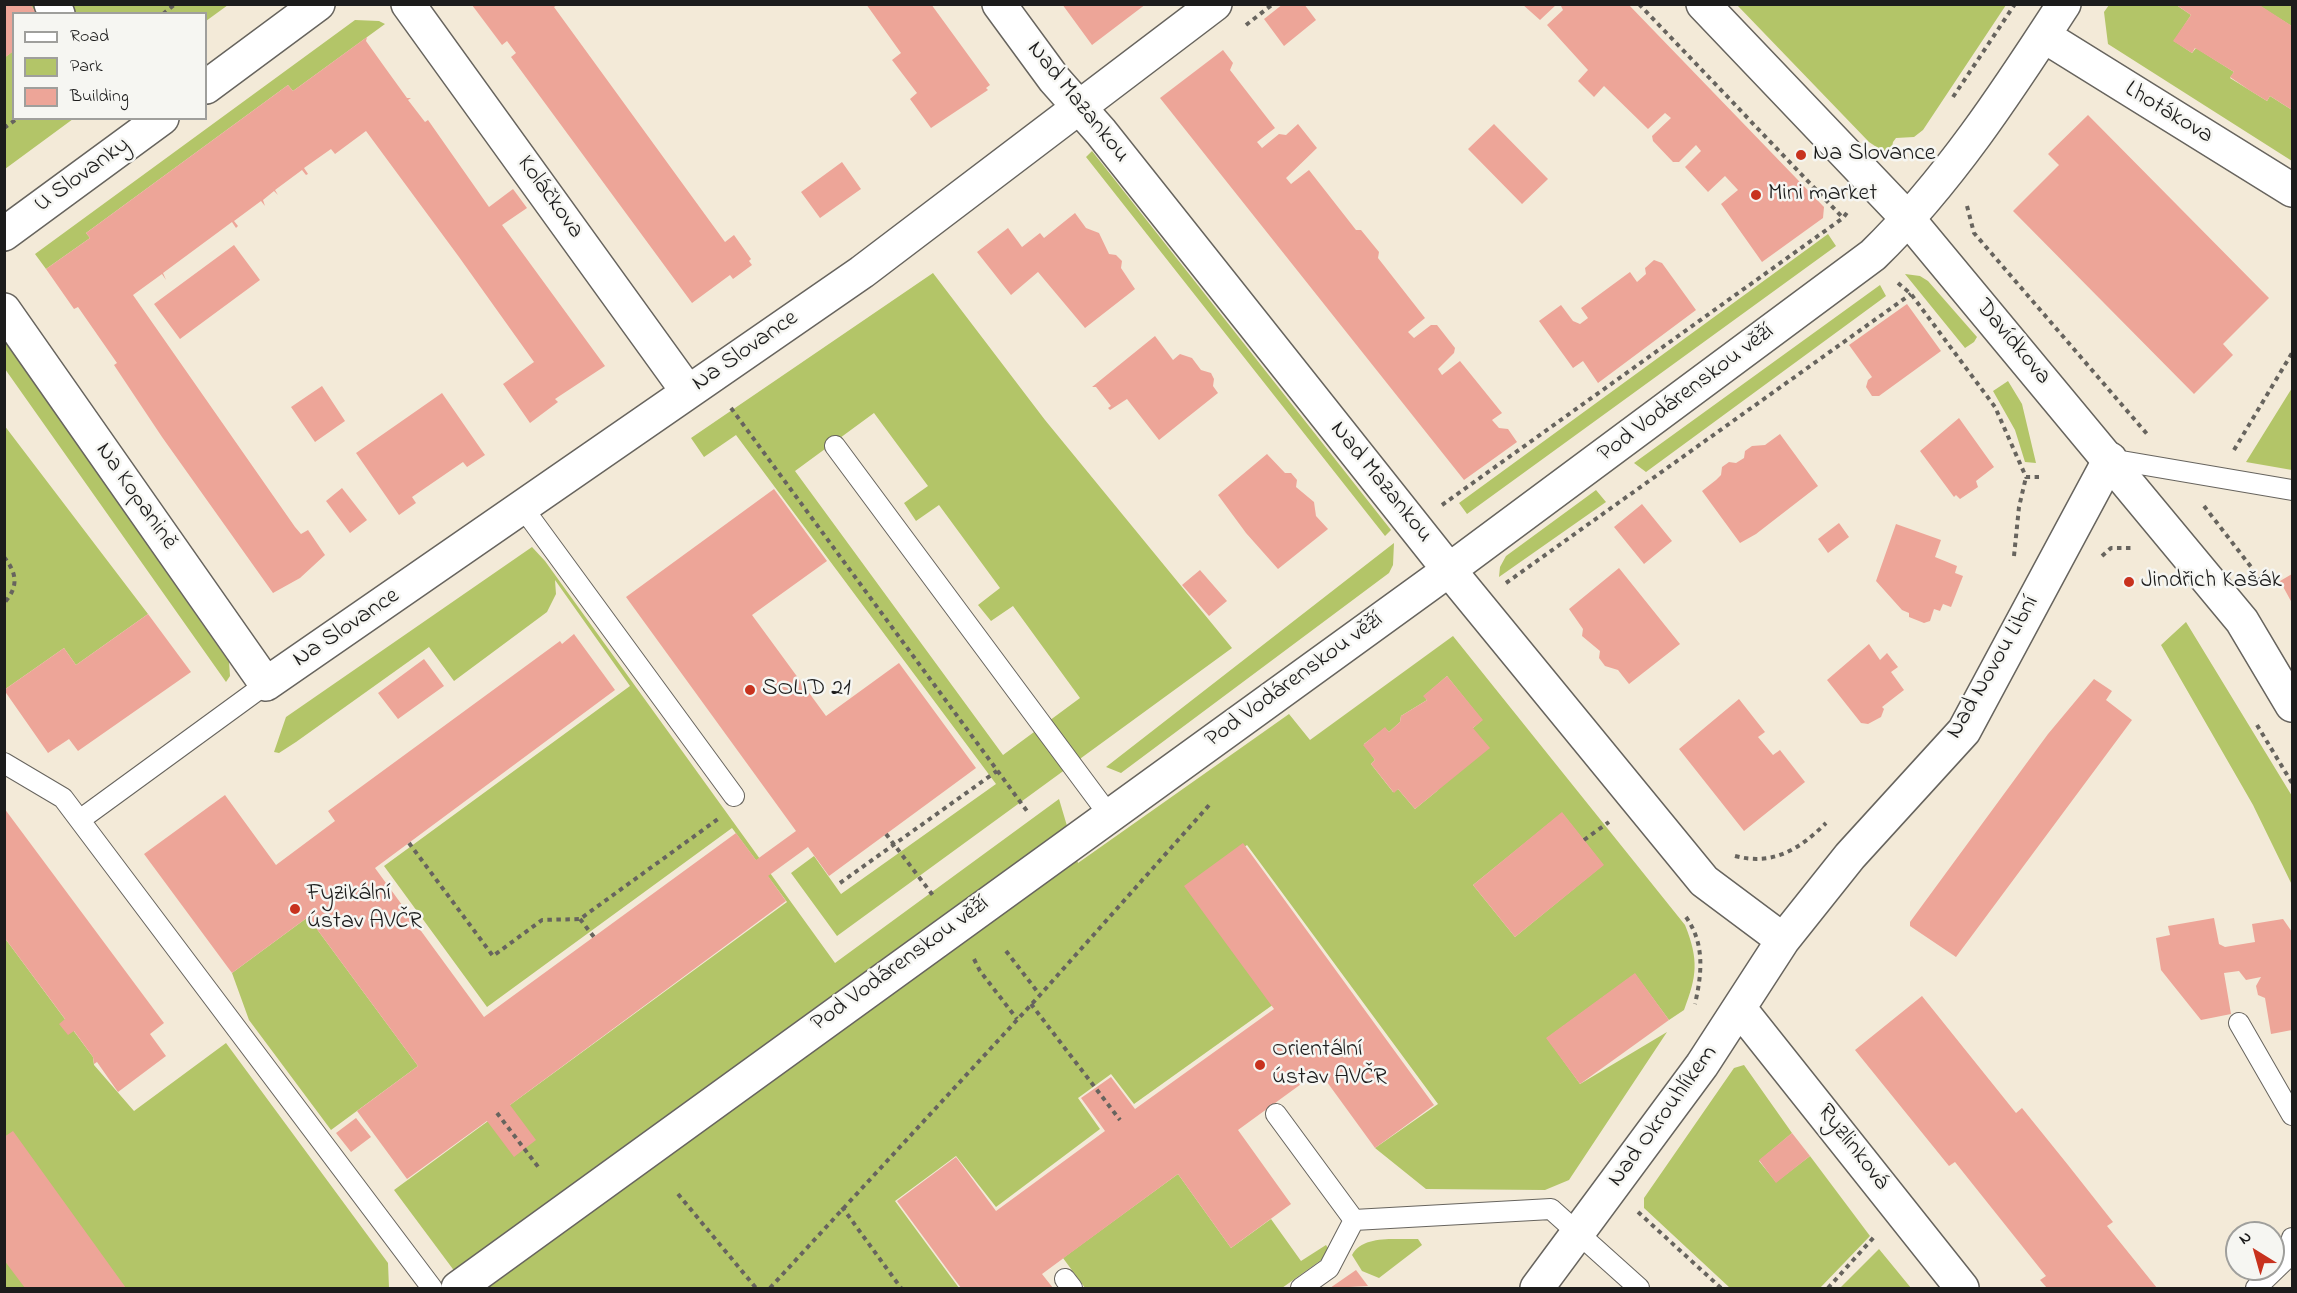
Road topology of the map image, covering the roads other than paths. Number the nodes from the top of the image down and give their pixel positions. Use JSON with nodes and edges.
{"nodes":[{"id":1,"x":318,"y":4,"type":"edge"},
{"id":2,"x":408,"y":4,"type":"edge"},
{"id":3,"x":999,"y":4,"type":"edge"},
{"id":4,"x":1215,"y":4,"type":"edge"},
{"id":5,"x":1703,"y":4,"type":"edge"},
{"id":6,"x":2064,"y":4,"type":"edge"},
{"id":7,"x":2044,"y":36,"type":"junction"},
{"id":8,"x":207,"y":86,"type":"edge"},
{"id":9,"x":1080,"y":107,"type":"junction"},
{"id":10,"x":159,"y":120,"type":"edge"},
{"id":11,"x":2292,"y":190,"type":"edge"},
{"id":12,"x":1909,"y":220,"type":"junction"},
{"id":13,"x":4,"y":234,"type":"edge"},
{"id":14,"x":4,"y":310,"type":"edge"},
{"id":15,"x":699,"y":384,"type":"junction"},
{"id":16,"x":836,"y":446,"type":"dead end"},
{"id":17,"x":2110,"y":459,"type":"junction"},
{"id":18,"x":2292,"y":490,"type":"edge"},
{"id":19,"x":523,"y":508,"type":"junction"},
{"id":20,"x":1449,"y":570,"type":"junction"},
{"id":21,"x":266,"y":684,"type":"junction"},
{"id":22,"x":2292,"y":705,"type":"edge"},
{"id":23,"x":4,"y":763,"type":"edge"},
{"id":24,"x":734,"y":796,"type":"dead end"},
{"id":25,"x":1109,"y":814,"type":"junction"},
{"id":26,"x":81,"y":819,"type":"junction"},
{"id":27,"x":1783,"y":940,"type":"junction"},
{"id":28,"x":1740,"y":1009,"type":"junction"},
{"id":29,"x":2240,"y":1023,"type":"dead end"},
{"id":30,"x":1276,"y":1114,"type":"dead end"},
{"id":31,"x":2292,"y":1114,"type":"edge"},
{"id":32,"x":1354,"y":1220,"type":"junction"},
{"id":33,"x":1579,"y":1234,"type":"junction"},
{"id":34,"x":2292,"y":1238,"type":"edge"},
{"id":35,"x":432,"y":1288,"type":"edge"},
{"id":36,"x":458,"y":1288,"type":"edge"},
{"id":37,"x":1301,"y":1288,"type":"edge"},
{"id":38,"x":1537,"y":1288,"type":"edge"},
{"id":39,"x":1639,"y":1288,"type":"edge"},
{"id":40,"x":1962,"y":1288,"type":"edge"},
{"id":41,"x":2256,"y":1288,"type":"edge"}],
"edges":[{"from":1,"to":8,"type":"street"},
{"from":2,"to":15,"type":"street","name":"Koláčkova"},
{"from":3,"to":9,"type":"street","name":"Nad Mazankou"},
{"from":4,"to":9,"type":"street","name":"Na Slovance"},
{"from":5,"to":12,"type":"street","name":"Davídkova"},
{"from":6,"to":7,"type":"street","name":"Pod Vodárenskou věží"},
{"from":7,"to":11,"type":"street","name":"Lhotákova"},
{"from":7,"to":12,"type":"street","name":"Pod Vodárenskou věží"},
{"from":9,"to":15,"type":"street","name":"Na Slovance"},
{"from":9,"to":20,"type":"street","name":"Nad Mazankou"},
{"from":10,"to":13,"type":"street","name":"U Slovanky"},
{"from":12,"to":17,"type":"street","name":"Davídkova"},
{"from":12,"to":20,"type":"street","name":"Pod Vodárenskou věží"},
{"from":14,"to":21,"type":"street","name":"Na Kopanině"},
{"from":15,"to":19,"type":"street","name":"Na Slovance"},
{"from":16,"to":25,"type":"lane"},
{"from":17,"to":18,"type":"lane"},
{"from":17,"to":22,"type":"street","name":"Davídkova"},
{"from":17,"to":27,"type":"street","name":"Nad Novou Libní"},
{"from":19,"to":21,"type":"street","name":"Na Slovance"},
{"from":19,"to":24,"type":"lane"},
{"from":20,"to":25,"type":"street","name":"Pod Vodárenskou věží"},
{"from":20,"to":27,"type":"street","name":"Nad Mazankou"},
{"from":21,"to":26,"type":"lane"},
{"from":23,"to":26,"type":"lane"},
{"from":25,"to":36,"type":"street","name":"Pod Vodárenskou věží"},
{"from":26,"to":35,"type":"lane"},
{"from":27,"to":28,"type":"street","name":"Nad Okrouhlíkem"},
{"from":28,"to":33,"type":"street","name":"Nad Okrouhlíkem"},
{"from":28,"to":40,"type":"street","name":"Ryzlinková"},
{"from":29,"to":31,"type":"lane"},
{"from":30,"to":32,"type":"lane"},
{"from":32,"to":33,"type":"lane"},
{"from":32,"to":37,"type":"lane"},
{"from":33,"to":38,"type":"street","name":"Nad Okrouhlíkem"},
{"from":33,"to":39,"type":"lane"},
{"from":34,"to":41,"type":"lane"}]}
